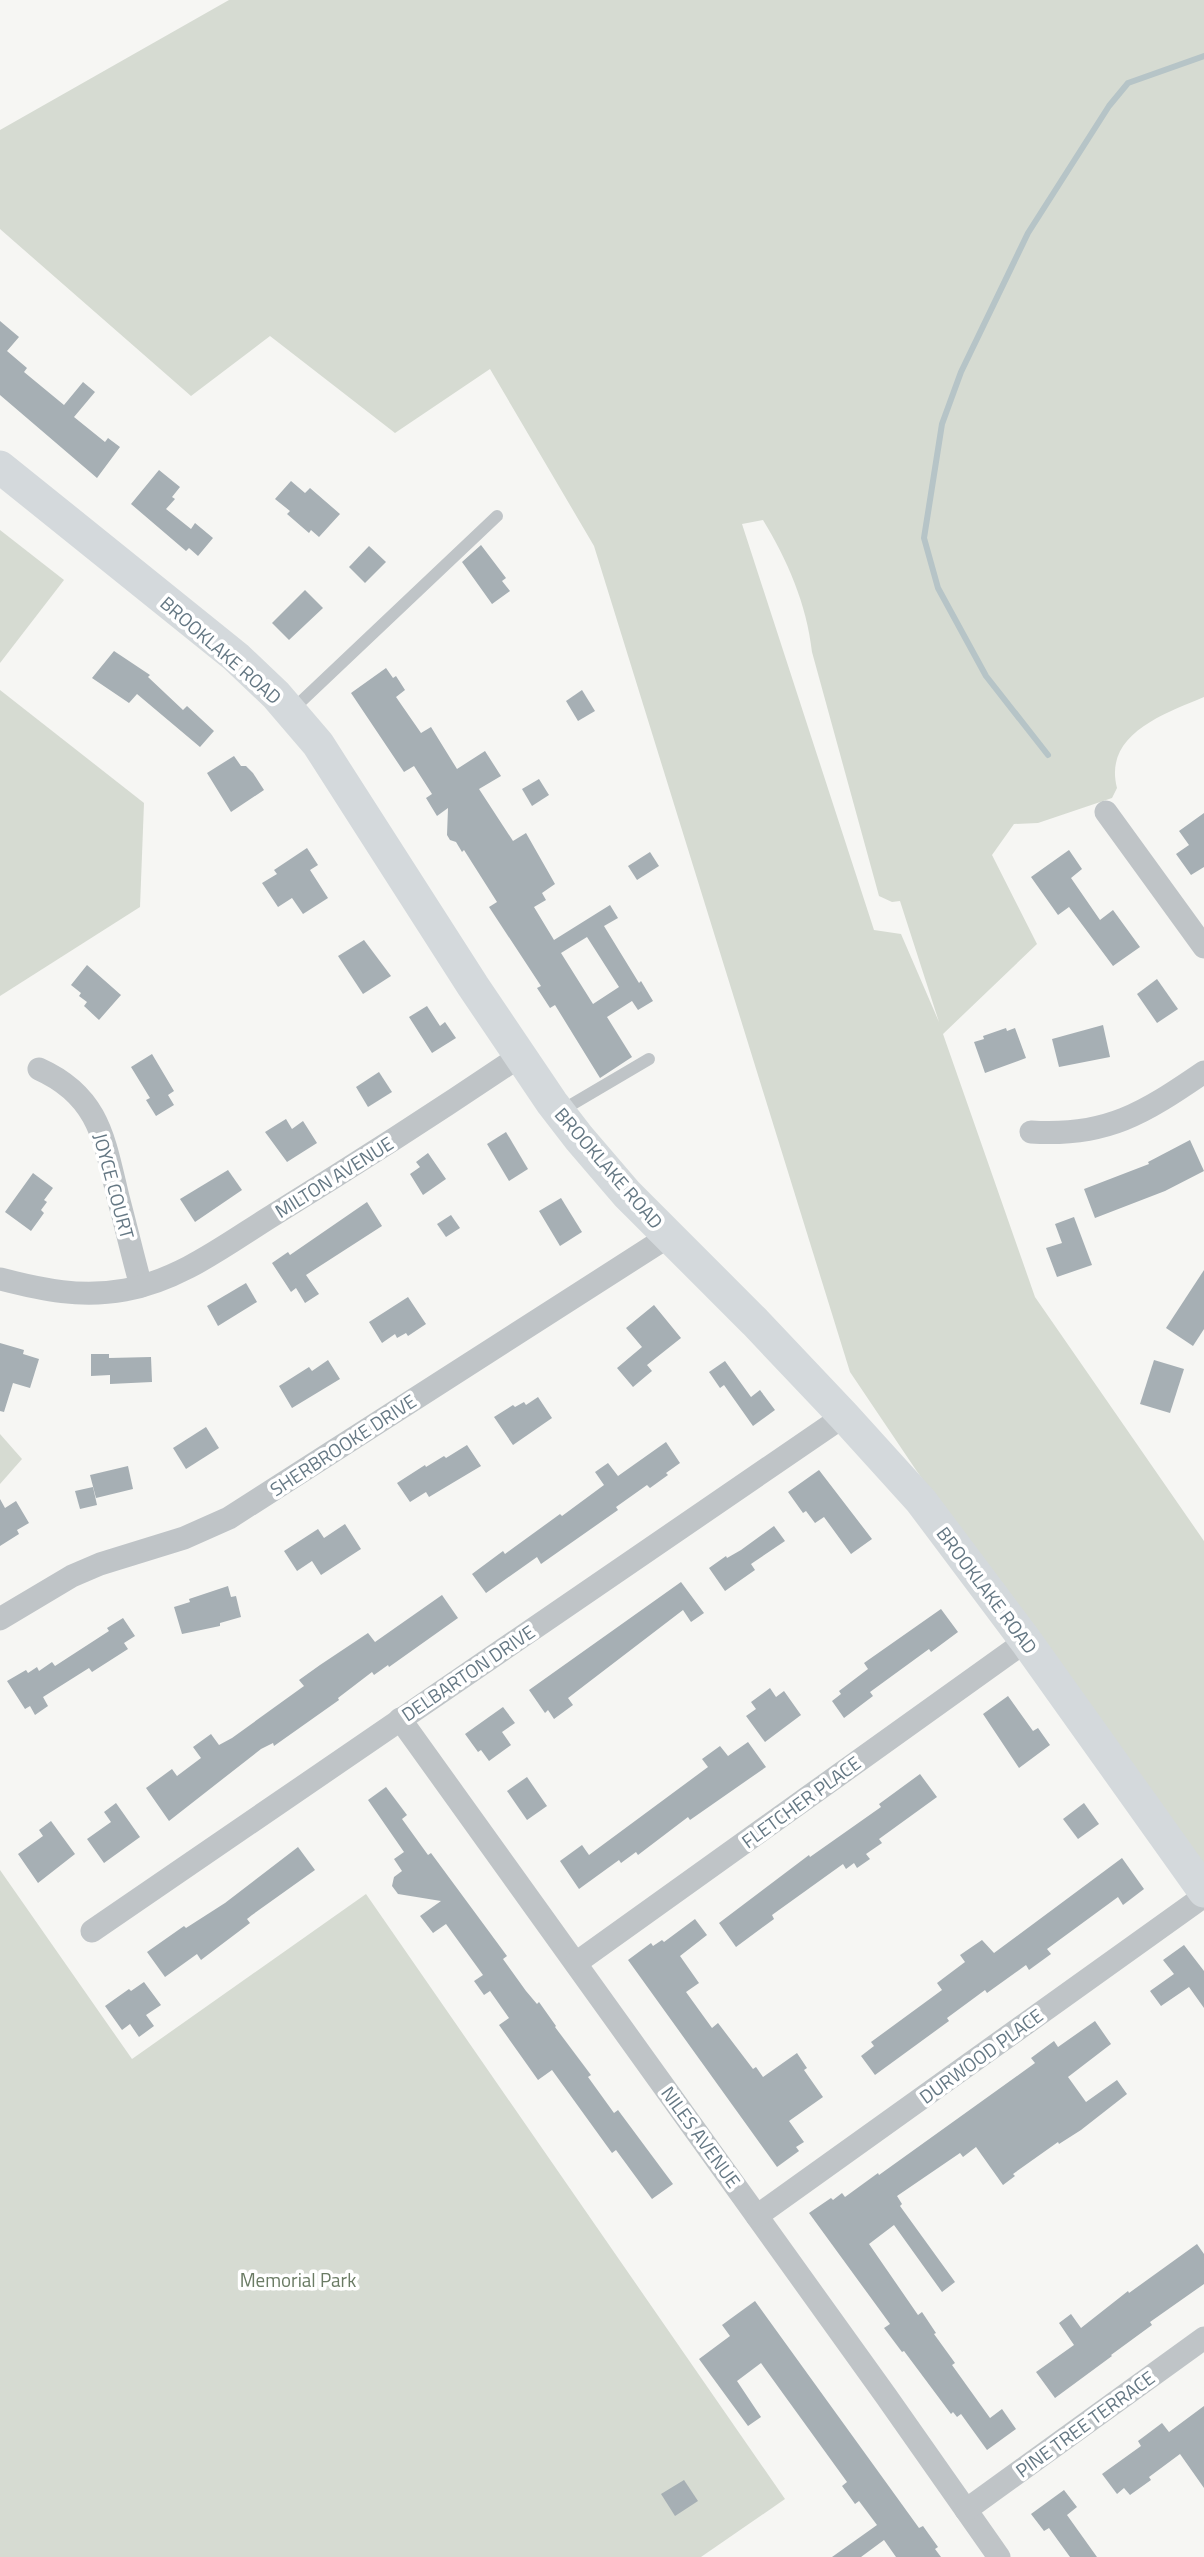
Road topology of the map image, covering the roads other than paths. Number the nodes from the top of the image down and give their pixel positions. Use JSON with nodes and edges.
{"nodes":[{"id":1,"x":0,"y":467,"type":"edge"},
{"id":2,"x":497,"y":516,"type":"dead end"},
{"id":3,"x":290,"y":712,"type":"junction"},
{"id":4,"x":1106,"y":812,"type":"dead end"},
{"id":5,"x":1202,"y":939,"type":"edge"},
{"id":6,"x":520,"y":1056,"type":"junction"},
{"id":7,"x":649,"y":1059,"type":"dead end"},
{"id":8,"x":39,"y":1069,"type":"dead end"},
{"id":9,"x":1204,"y":1072,"type":"edge"},
{"id":10,"x":559,"y":1112,"type":"junction"},
{"id":11,"x":1031,"y":1132,"type":"dead end"},
{"id":12,"x":669,"y":1236,"type":"junction"},
{"id":13,"x":0,"y":1279,"type":"edge"},
{"id":14,"x":141,"y":1286,"type":"junction"},
{"id":15,"x":844,"y":1416,"type":"junction"},
{"id":16,"x":0,"y":1619,"type":"edge"},
{"id":17,"x":1026,"y":1641,"type":"junction"},
{"id":18,"x":400,"y":1719,"type":"junction"},
{"id":19,"x":1204,"y":1894,"type":"edge"},
{"id":20,"x":92,"y":1931,"type":"dead end"},
{"id":21,"x":576,"y":1964,"type":"junction"},
{"id":22,"x":757,"y":2216,"type":"junction"},
{"id":23,"x":1204,"y":2338,"type":"edge"},
{"id":24,"x":966,"y":2510,"type":"junction"},
{"id":25,"x":999,"y":2557,"type":"edge"}],
"edges":[{"from":1,"to":3,"type":"street","name":"BROOKLAKE ROAD"},
{"from":2,"to":3,"type":"lane"},
{"from":3,"to":6,"type":"street","name":"BROOKLAKE ROAD"},
{"from":4,"to":5,"type":"street"},
{"from":6,"to":10,"type":"street","name":"BROOKLAKE ROAD"},
{"from":6,"to":14,"type":"street","name":"MILTON AVENUE"},
{"from":7,"to":10,"type":"lane"},
{"from":8,"to":14,"type":"street","name":"JOYCE COURT"},
{"from":9,"to":11,"type":"street"},
{"from":10,"to":12,"type":"street","name":"BROOKLAKE ROAD"},
{"from":12,"to":15,"type":"street","name":"BROOKLAKE ROAD"},
{"from":12,"to":16,"type":"street","name":"SHERBROOKE DRIVE"},
{"from":13,"to":14,"type":"street"},
{"from":15,"to":17,"type":"street","name":"BROOKLAKE ROAD"},
{"from":15,"to":18,"type":"street","name":"DELBARTON DRIVE"},
{"from":17,"to":19,"type":"street","name":"BROOKLAKE ROAD"},
{"from":17,"to":21,"type":"street","name":"FLETCHER PLACE"},
{"from":18,"to":20,"type":"street","name":"DELBARTON DRIVE"},
{"from":18,"to":21,"type":"street","name":"NILES AVENUE"},
{"from":19,"to":22,"type":"street","name":"DURWOOD PLACE"},
{"from":21,"to":22,"type":"street","name":"NILES AVENUE"},
{"from":22,"to":24,"type":"street","name":"NILES AVENUE"},
{"from":23,"to":24,"type":"street","name":"PINE TREE TERRACE"},
{"from":24,"to":25,"type":"street","name":"NILES AVENUE"}]}
